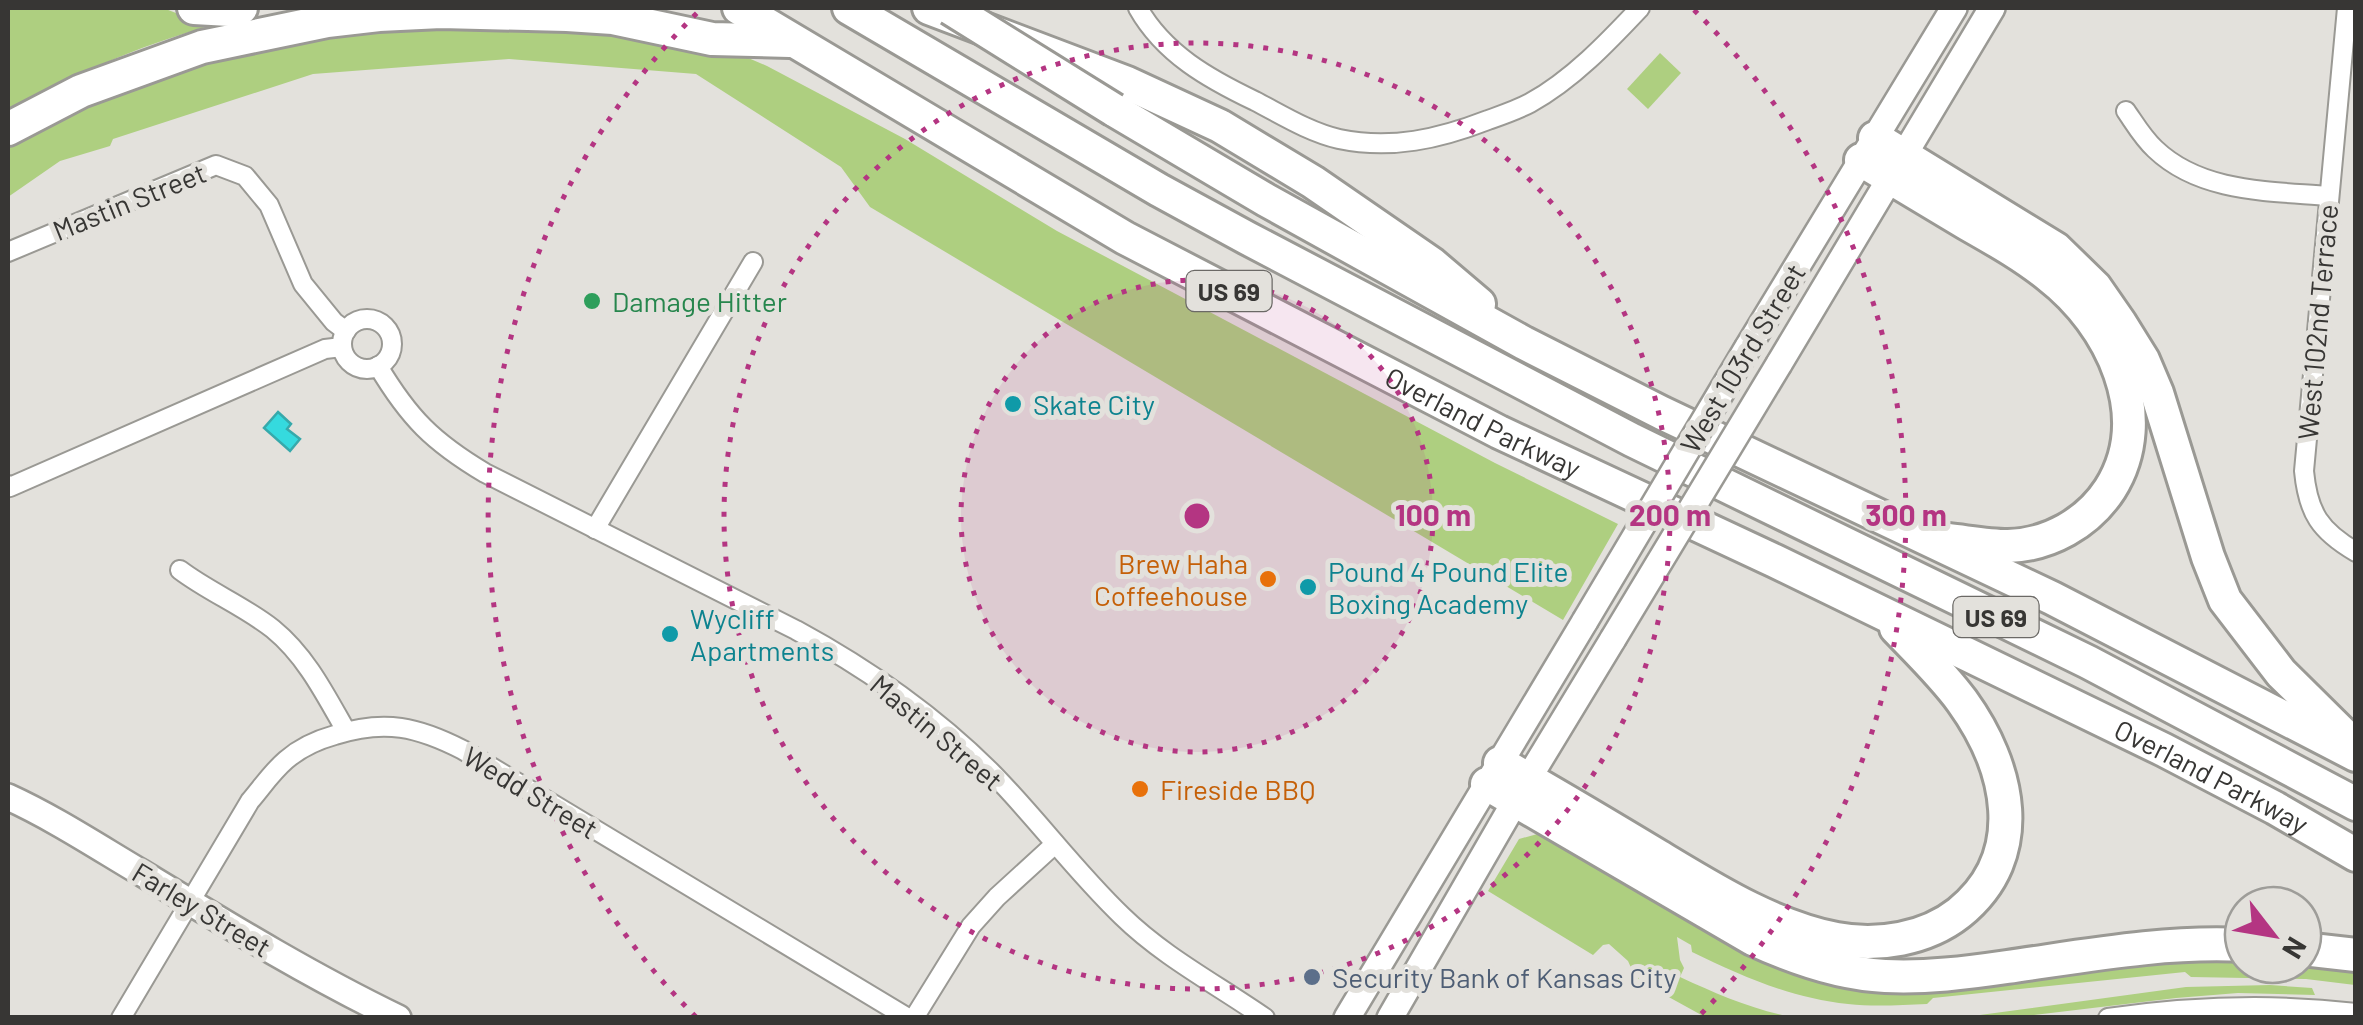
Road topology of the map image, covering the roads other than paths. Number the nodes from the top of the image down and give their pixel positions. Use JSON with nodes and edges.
{"nodes":[{"id":1,"x":194,"y":8,"type":"edge"},
{"id":2,"x":241,"y":8,"type":"edge"},
{"id":3,"x":738,"y":8,"type":"edge"},
{"id":4,"x":849,"y":8,"type":"edge"},
{"id":5,"x":929,"y":8,"type":"edge"},
{"id":6,"x":950,"y":8,"type":"edge"},
{"id":7,"x":1138,"y":8,"type":"edge"},
{"id":8,"x":1640,"y":8,"type":"edge"},
{"id":9,"x":1954,"y":8,"type":"edge"},
{"id":10,"x":1992,"y":8,"type":"edge"},
{"id":11,"x":2347,"y":8,"type":"edge"},
{"id":12,"x":796,"y":41,"type":"junction"},
{"id":13,"x":2126,"y":111,"type":"dead end"},
{"id":14,"x":8,"y":129,"type":"edge"},
{"id":15,"x":1868,"y":149,"type":"junction"},
{"id":16,"x":1897,"y":167,"type":"junction"},
{"id":17,"x":2328,"y":196,"type":"junction"},
{"id":18,"x":8,"y":252,"type":"edge"},
{"id":19,"x":754,"y":262,"type":"dead end"},
{"id":20,"x":344,"y":339,"type":"junction"},
{"id":21,"x":1524,"y":344,"type":"junction"},
{"id":22,"x":378,"y":366,"type":"junction"},
{"id":23,"x":8,"y":485,"type":"edge"},
{"id":24,"x":594,"y":528,"type":"junction"},
{"id":25,"x":1926,"y":538,"type":"junction"},
{"id":26,"x":2356,"y":552,"type":"edge"},
{"id":27,"x":180,"y":570,"type":"dead end"},
{"id":28,"x":1883,"y":613,"type":"junction"},
{"id":29,"x":346,"y":731,"type":"junction"},
{"id":30,"x":2356,"y":746,"type":"edge"},
{"id":31,"x":2356,"y":755,"type":"edge"},
{"id":32,"x":1508,"y":781,"type":"junction"},
{"id":33,"x":8,"y":797,"type":"edge"},
{"id":34,"x":2356,"y":804,"type":"edge"},
{"id":35,"x":1055,"y":844,"type":"junction"},
{"id":36,"x":2356,"y":854,"type":"edge"},
{"id":37,"x":190,"y":902,"type":"junction"},
{"id":38,"x":2223,"y":945,"type":"edge"},
{"id":39,"x":2323,"y":951,"type":"edge"},
{"id":40,"x":2356,"y":955,"type":"edge"},
{"id":41,"x":2356,"y":1013,"type":"edge"},
{"id":42,"x":393,"y":1016,"type":"edge"},
{"id":43,"x":121,"y":1018,"type":"edge"},
{"id":44,"x":911,"y":1018,"type":"edge"},
{"id":45,"x":1265,"y":1018,"type":"edge"},
{"id":46,"x":1346,"y":1018,"type":"edge"},
{"id":47,"x":1390,"y":1018,"type":"edge"},
{"id":48,"x":2108,"y":1018,"type":"edge"}],
"edges":[{"from":1,"to":2,"type":"highway"},
{"from":3,"to":12,"type":"highway","name":"Overland Parkway","number":"US 69"},
{"from":4,"to":34,"type":"highway","name":"Overland Parkway","number":"US 69"},
{"from":5,"to":21,"type":"highway"},
{"from":6,"to":21,"type":"highway","bridge":true},
{"from":7,"to":8,"type":"street"},
{"from":9,"to":15,"type":"main road","name":"West 103rd Street"},
{"from":10,"to":16,"type":"main road","name":"West 103rd Street"},
{"from":11,"to":17,"type":"street","name":"West 102nd Terrace"},
{"from":12,"to":14,"type":"highway"},
{"from":12,"to":28,"type":"highway","name":"Overland Parkway","number":"US 69"},
{"from":13,"to":17,"type":"street"},
{"from":15,"to":16,"type":"highway"},
{"from":15,"to":32,"type":"main road","name":"West 103rd Street","bridge":true},
{"from":16,"to":25,"type":"highway"},
{"from":16,"to":30,"type":"highway"},
{"from":16,"to":32,"type":"main road","name":"West 103rd Street","bridge":true},
{"from":17,"to":26,"type":"street","name":"West 102nd Terrace"},
{"from":18,"to":20,"type":"street","name":"Mastin Street"},
{"from":19,"to":24,"type":"street"},
{"from":20,"to":22,"type":"street"},
{"from":20,"to":22,"type":"street"},
{"from":20,"to":23,"type":"street"},
{"from":21,"to":25,"type":"highway"},
{"from":22,"to":24,"type":"street","name":"Mastin Street"},
{"from":24,"to":35,"type":"street","name":"Mastin Street"},
{"from":25,"to":31,"type":"highway"},
{"from":27,"to":29,"type":"street"},
{"from":28,"to":32,"type":"highway"},
{"from":28,"to":36,"type":"highway","name":"Overland Parkway","number":"US 69"},
{"from":29,"to":37,"type":"street","name":"Wedd Street"},
{"from":29,"to":44,"type":"street","name":"Wedd Street"},
{"from":32,"to":38,"type":"highway"},
{"from":32,"to":46,"type":"main road","name":"West 103rd Street"},
{"from":32,"to":47,"type":"main road","name":"West 103rd Street"},
{"from":33,"to":37,"type":"main road","name":"Farley Street"},
{"from":35,"to":44,"type":"street"},
{"from":35,"to":45,"type":"street","name":"Mastin Street"},
{"from":37,"to":42,"type":"main road","name":"Farley Street"},
{"from":37,"to":43,"type":"street","name":"Wedd Street"},
{"from":39,"to":40,"type":"highway"},
{"from":41,"to":48,"type":"street"}]}
